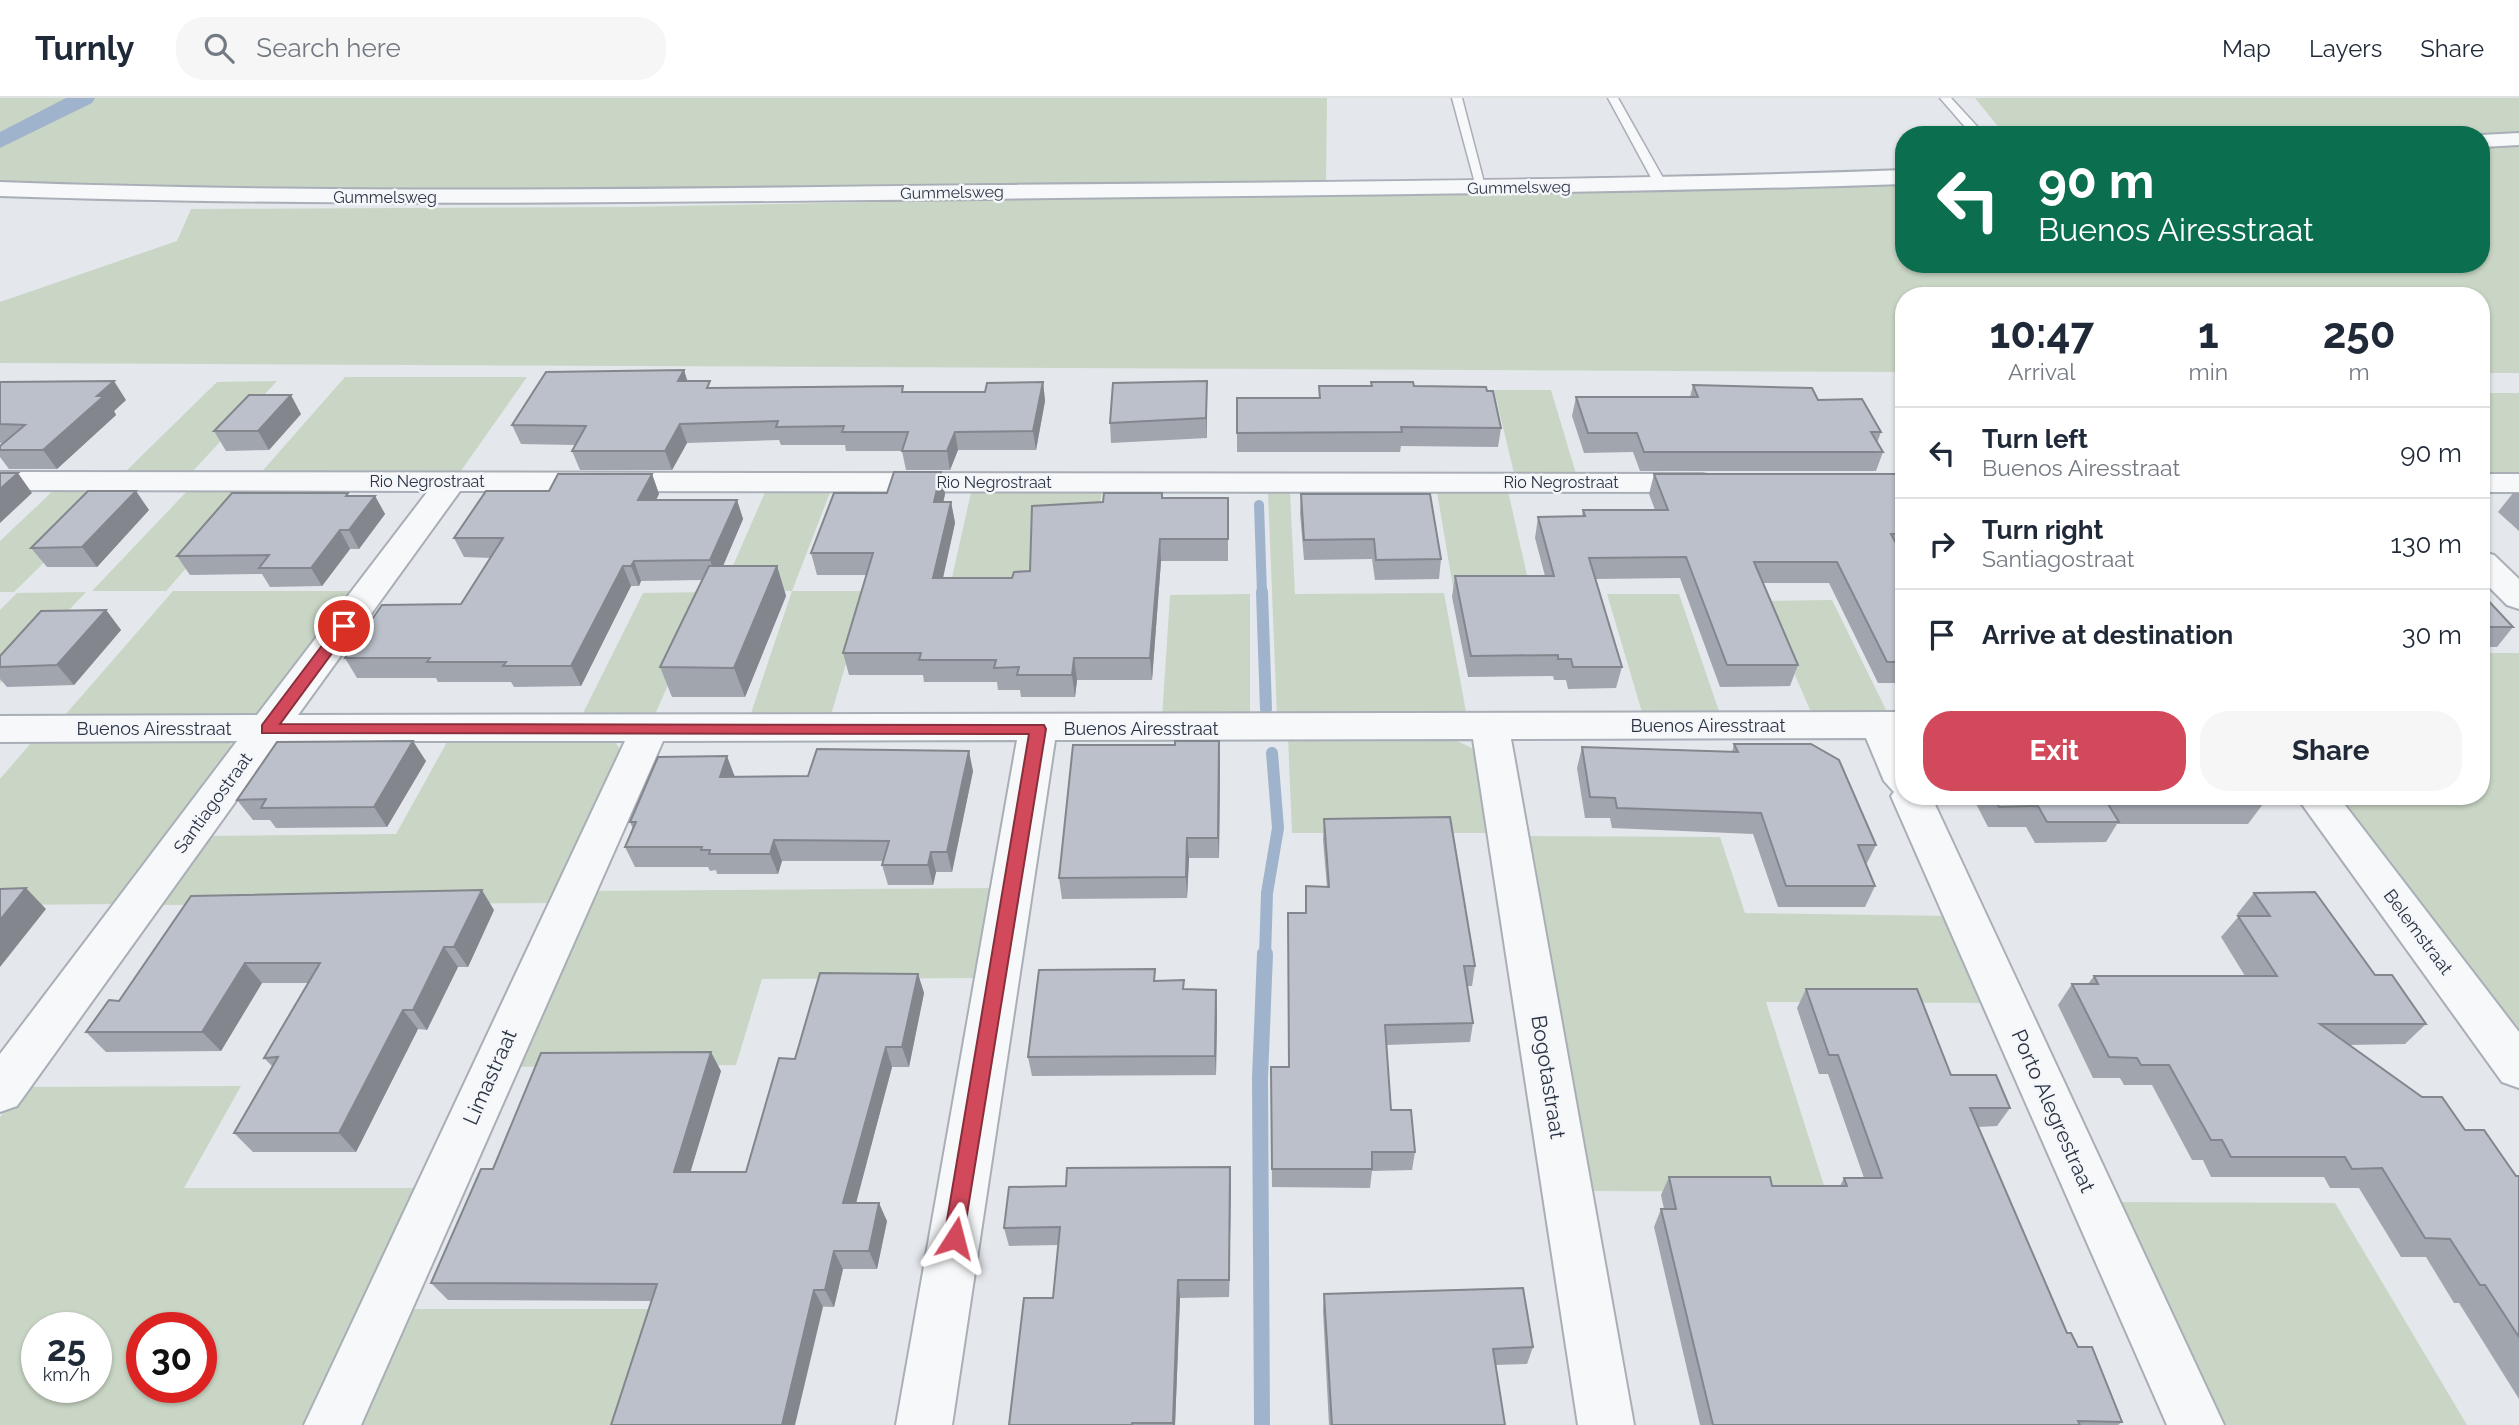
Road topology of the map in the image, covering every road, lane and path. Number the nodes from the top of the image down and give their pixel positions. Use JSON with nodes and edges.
{"nodes":[{"id":1,"x":1457,"y":98,"type":"edge"},
{"id":2,"x":1614,"y":98,"type":"edge"},
{"id":3,"x":1945,"y":98,"type":"edge"},
{"id":4,"x":1971,"y":126,"type":"edge"},
{"id":5,"x":2519,"y":139,"type":"edge"},
{"id":6,"x":2490,"y":141,"type":"edge"},
{"id":7,"x":1895,"y":177,"type":"edge"},
{"id":8,"x":1661,"y":185,"type":"junction"},
{"id":9,"x":1482,"y":187,"type":"junction"},
{"id":10,"x":0,"y":189,"type":"edge"},
{"id":11,"x":0,"y":481,"type":"edge"},
{"id":12,"x":452,"y":481,"type":"junction"},
{"id":13,"x":1736,"y":483,"type":"edge"},
{"id":14,"x":2490,"y":483,"type":"edge"},
{"id":15,"x":2519,"y":483,"type":"edge"},
{"id":16,"x":2490,"y":570,"type":"edge"},
{"id":17,"x":2519,"y":598,"type":"edge"},
{"id":18,"x":1891,"y":725,"type":"edge"},
{"id":19,"x":1490,"y":728,"type":"junction"},
{"id":20,"x":0,"y":729,"type":"edge"},
{"id":21,"x":268,"y":729,"type":"junction"},
{"id":22,"x":649,"y":729,"type":"junction"},
{"id":23,"x":1038,"y":729,"type":"junction"},
{"id":24,"x":1895,"y":742,"type":"edge"},
{"id":25,"x":1915,"y":805,"type":"edge"},
{"id":26,"x":2323,"y":805,"type":"edge"},
{"id":27,"x":2519,"y":1068,"type":"edge"},
{"id":28,"x":0,"y":1091,"type":"edge"},
{"id":29,"x":332,"y":1425,"type":"edge"},
{"id":30,"x":924,"y":1425,"type":"edge"},
{"id":31,"x":1606,"y":1425,"type":"edge"},
{"id":32,"x":2196,"y":1425,"type":"edge"}],
"edges":[{"from":1,"to":9,"type":"lane"},
{"from":2,"to":8,"type":"lane"},
{"from":3,"to":4,"type":"lane"},
{"from":5,"to":6,"type":"street"},
{"from":7,"to":8,"type":"street","name":"Gummelsweg"},
{"from":8,"to":9,"type":"street","name":"Gummelsweg"},
{"from":9,"to":10,"type":"street","name":"Gummelsweg"},
{"from":11,"to":12,"type":"street","name":"Rio Negrostraat"},
{"from":12,"to":13,"type":"street","name":"Rio Negrostraat"},
{"from":12,"to":21,"type":"street","name":"Santiagostraat"},
{"from":14,"to":15,"type":"street"},
{"from":16,"to":17,"type":"street"},
{"from":18,"to":19,"type":"street","name":"Buenos Airesstraat"},
{"from":18,"to":24,"type":"street"},
{"from":19,"to":23,"type":"street","name":"Buenos Airesstraat"},
{"from":19,"to":31,"type":"street","name":"Bogotastraat"},
{"from":20,"to":21,"type":"street","name":"Buenos Airesstraat"},
{"from":21,"to":22,"type":"street","name":"Buenos Airesstraat"},
{"from":21,"to":28,"type":"street","name":"Santiagostraat"},
{"from":22,"to":23,"type":"street","name":"Buenos Airesstraat"},
{"from":22,"to":29,"type":"street","name":"Limastraat"},
{"from":23,"to":30,"type":"street"},
{"from":25,"to":32,"type":"street","name":"Porto Alegrestraat"},
{"from":26,"to":27,"type":"street","name":"Belemstraat"}]}
